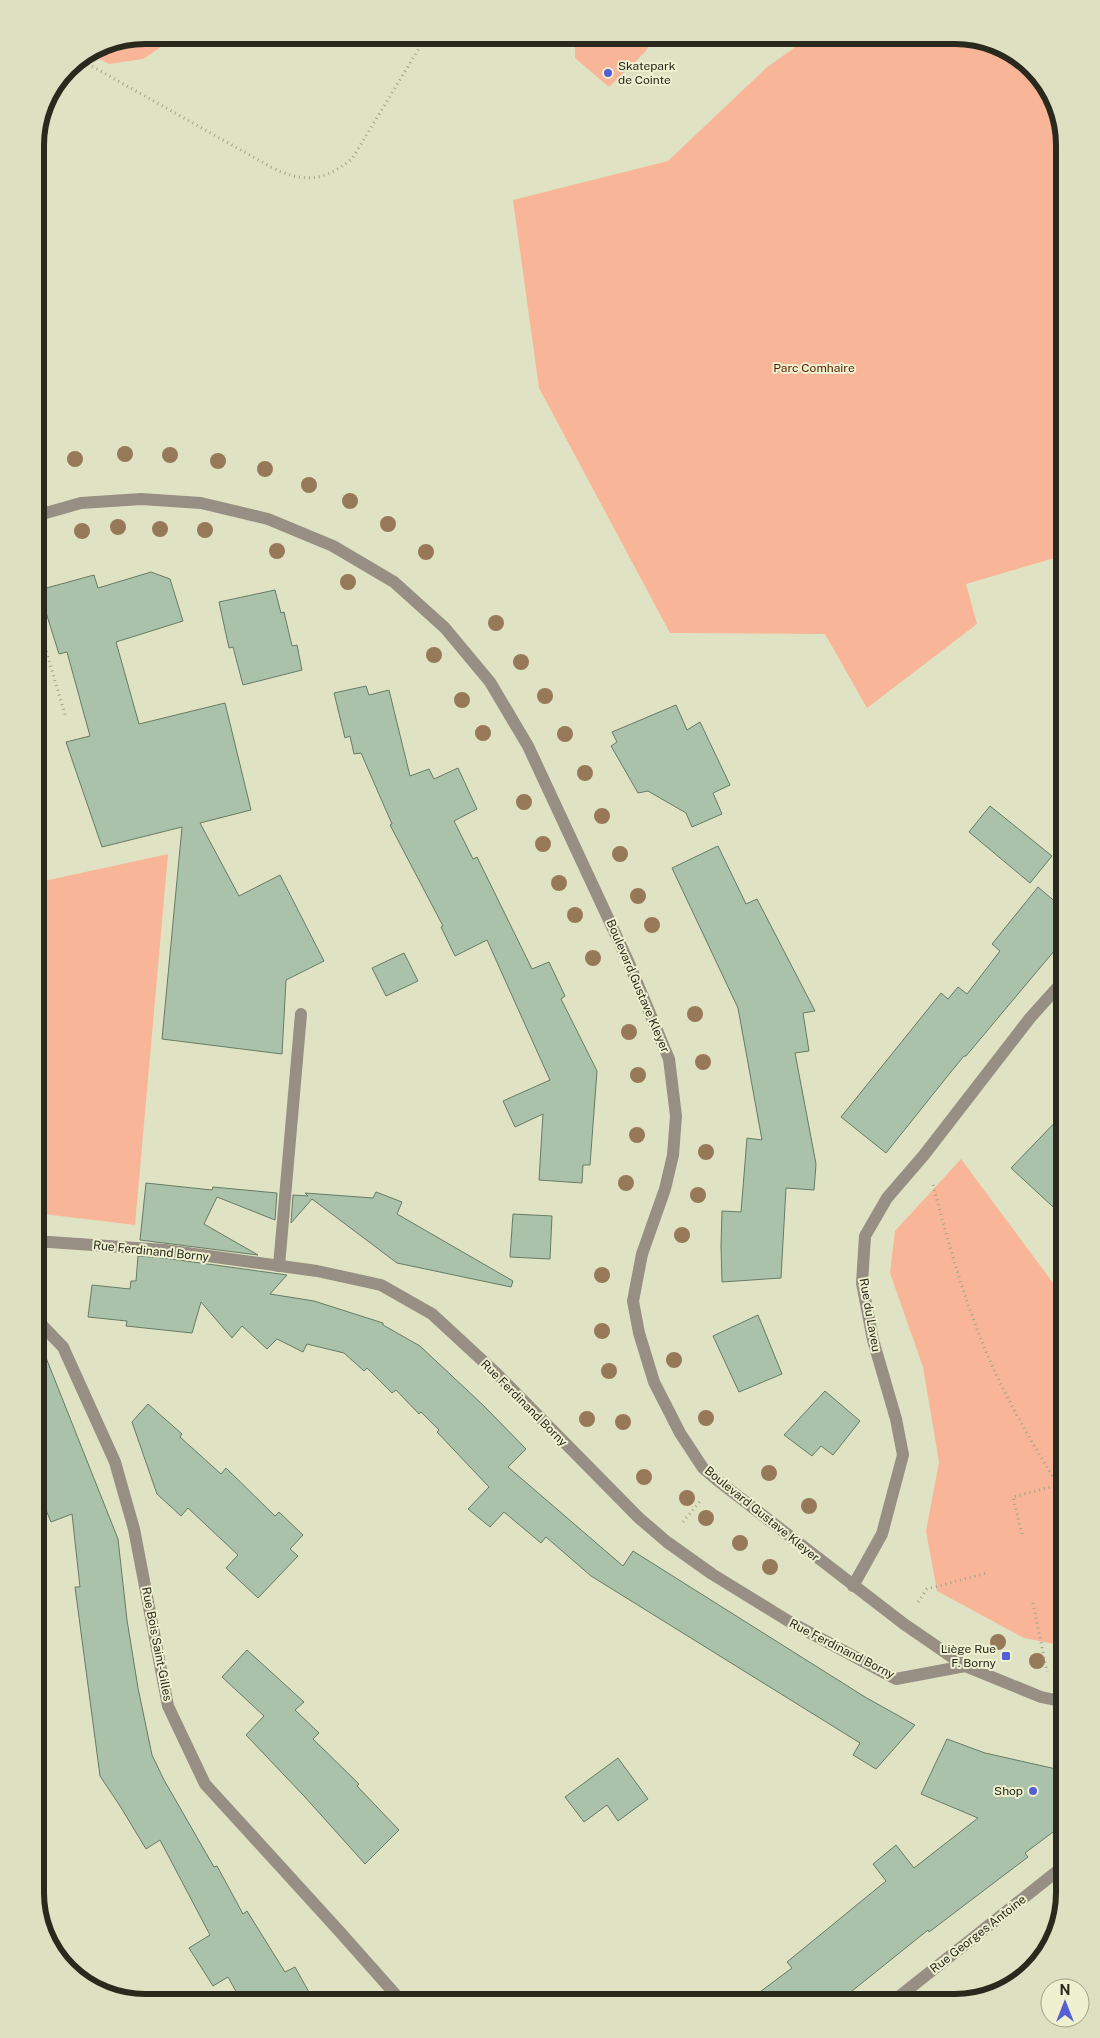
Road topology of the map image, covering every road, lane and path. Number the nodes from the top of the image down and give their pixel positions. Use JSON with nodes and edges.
{"nodes":[{"id":1,"x":422,"y":44,"type":"edge"},
{"id":2,"x":86,"y":63,"type":"edge"},
{"id":3,"x":44,"y":513,"type":"edge"},
{"id":4,"x":44,"y":643,"type":"edge"},
{"id":5,"x":66,"y":718,"type":"dead end"},
{"id":6,"x":1056,"y":989,"type":"edge"},
{"id":7,"x":301,"y":1014,"type":"dead end"},
{"id":8,"x":924,"y":1155,"type":"junction"},
{"id":9,"x":44,"y":1242,"type":"edge"},
{"id":10,"x":279,"y":1266,"type":"junction"},
{"id":11,"x":44,"y":1327,"type":"edge"},
{"id":12,"x":717,"y":1480,"type":"junction"},
{"id":13,"x":1056,"y":1482,"type":"edge"},
{"id":14,"x":1056,"y":1486,"type":"edge"},
{"id":15,"x":1022,"y":1534,"type":"dead end"},
{"id":16,"x":667,"y":1542,"type":"junction"},
{"id":17,"x":987,"y":1573,"type":"dead end"},
{"id":18,"x":853,"y":1586,"type":"junction"},
{"id":19,"x":927,"y":1589,"type":"dead end"},
{"id":20,"x":1033,"y":1603,"type":"dead end"},
{"id":21,"x":1043,"y":1650,"type":"dead end"},
{"id":22,"x":965,"y":1666,"type":"junction"},
{"id":23,"x":1056,"y":1700,"type":"edge"},
{"id":24,"x":1056,"y":1872,"type":"edge"},
{"id":25,"x":395,"y":1994,"type":"edge"},
{"id":26,"x":903,"y":1994,"type":"edge"}],
"edges":[{"from":1,"to":2,"type":"path"},
{"from":3,"to":12,"type":"street","name":"Boulevard Gustave Kleyer"},
{"from":4,"to":5,"type":"path"},
{"from":6,"to":8,"type":"street","name":"Rue du Laveu"},
{"from":7,"to":10,"type":"street"},
{"from":8,"to":13,"type":"path"},
{"from":8,"to":18,"type":"street","name":"Rue du Laveu"},
{"from":9,"to":10,"type":"street","name":"Rue Ferdinand Borny"},
{"from":10,"to":16,"type":"street","name":"Rue Ferdinand Borny"},
{"from":11,"to":25,"type":"street","name":"Rue Bois Saint-Gilles"},
{"from":12,"to":16,"type":"path"},
{"from":12,"to":18,"type":"street","name":"Boulevard Gustave Kleyer"},
{"from":14,"to":15,"type":"path"},
{"from":16,"to":22,"type":"street","name":"Rue Ferdinand Borny"},
{"from":17,"to":19,"type":"path"},
{"from":18,"to":22,"type":"street","name":"Boulevard Gustave Kleyer"},
{"from":20,"to":21,"type":"path"},
{"from":22,"to":23,"type":"street","name":"Boulevard Gustave Kleyer"},
{"from":24,"to":26,"type":"street","name":"Rue Georges Antoine"}]}
